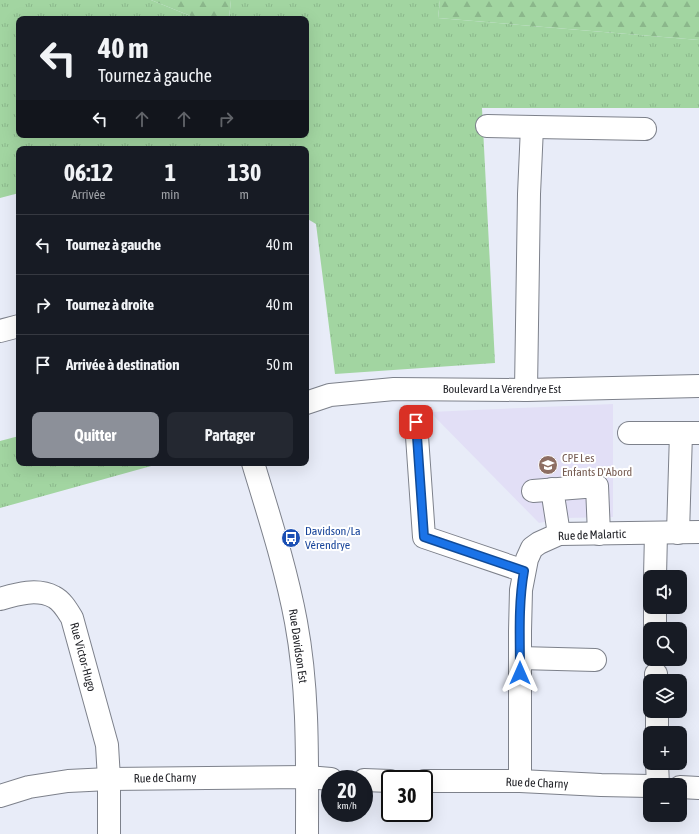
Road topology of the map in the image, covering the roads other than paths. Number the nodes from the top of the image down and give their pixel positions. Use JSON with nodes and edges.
{"nodes":[{"id":1,"x":487,"y":126,"type":"dead end"},
{"id":2,"x":532,"y":126,"type":"junction"},
{"id":3,"x":645,"y":128,"type":"dead end"},
{"id":4,"x":16,"y":327,"type":"edge"},
{"id":5,"x":0,"y":331,"type":"edge"},
{"id":6,"x":699,"y":386,"type":"edge"},
{"id":7,"x":526,"y":390,"type":"junction"},
{"id":8,"x":309,"y":402,"type":"edge"},
{"id":9,"x":416,"y":422,"type":"dead end"},
{"id":10,"x":629,"y":433,"type":"dead end"},
{"id":11,"x":690,"y":433,"type":"edge"},
{"id":12,"x":254,"y":466,"type":"edge"},
{"id":13,"x":656,"y":533,"type":"junction"},
{"id":14,"x":688,"y":533,"type":"edge"},
{"id":15,"x":558,"y":534,"type":"junction"},
{"id":16,"x":599,"y":534,"type":"junction"},
{"id":17,"x":656,"y":570,"type":"edge"},
{"id":18,"x":524,"y":571,"type":"junction"},
{"id":19,"x":0,"y":599,"type":"edge"},
{"id":20,"x":520,"y":658,"type":"junction"},
{"id":21,"x":595,"y":660,"type":"dead end"},
{"id":22,"x":307,"y":777,"type":"junction"},
{"id":23,"x":321,"y":778,"type":"edge"},
{"id":24,"x":109,"y":779,"type":"junction"},
{"id":25,"x":433,"y":781,"type":"edge"},
{"id":26,"x":520,"y":781,"type":"junction"},
{"id":27,"x":643,"y":786,"type":"edge"},
{"id":28,"x":687,"y":787,"type":"edge"},
{"id":29,"x":699,"y":788,"type":"edge"},
{"id":30,"x":0,"y":796,"type":"edge"},
{"id":31,"x":109,"y":834,"type":"edge"},
{"id":32,"x":307,"y":834,"type":"edge"}],
"edges":[{"from":1,"to":2,"type":"street"},
{"from":2,"to":3,"type":"street"},
{"from":2,"to":7,"type":"street"},
{"from":4,"to":5,"type":"street"},
{"from":6,"to":7,"type":"street","name":"Boulevard La Vérendrye Est"},
{"from":7,"to":8,"type":"street","name":"Boulevard La Vérendrye Est"},
{"from":9,"to":18,"type":"street"},
{"from":10,"to":11,"type":"street"},
{"from":11,"to":14,"type":"street"},
{"from":12,"to":22,"type":"street","name":"Rue Davidson Est"},
{"from":13,"to":14,"type":"street","name":"Rue de Malartic"},
{"from":13,"to":16,"type":"street","name":"Rue de Malartic"},
{"from":13,"to":17,"type":"street"},
{"from":15,"to":16,"type":"street","name":"Rue de Malartic"},
{"from":15,"to":16,"type":"street"},
{"from":15,"to":18,"type":"street","name":"Rue de Malartic"},
{"from":18,"to":20,"type":"street","name":"Rue de Malartic"},
{"from":19,"to":24,"type":"street","name":"Rue Victor-Hugo"},
{"from":20,"to":21,"type":"street"},
{"from":20,"to":26,"type":"street","name":"Rue de Malartic"},
{"from":22,"to":23,"type":"street","name":"Rue de Charny"},
{"from":22,"to":24,"type":"street","name":"Rue de Charny"},
{"from":22,"to":32,"type":"street","name":"Rue Davidson Est"},
{"from":24,"to":30,"type":"street","name":"Rue de Charny"},
{"from":24,"to":31,"type":"street","name":"Rue Victor-Hugo"},
{"from":25,"to":26,"type":"street","name":"Rue de Charny"},
{"from":26,"to":27,"type":"street","name":"Rue de Charny"},
{"from":28,"to":29,"type":"street"}]}
